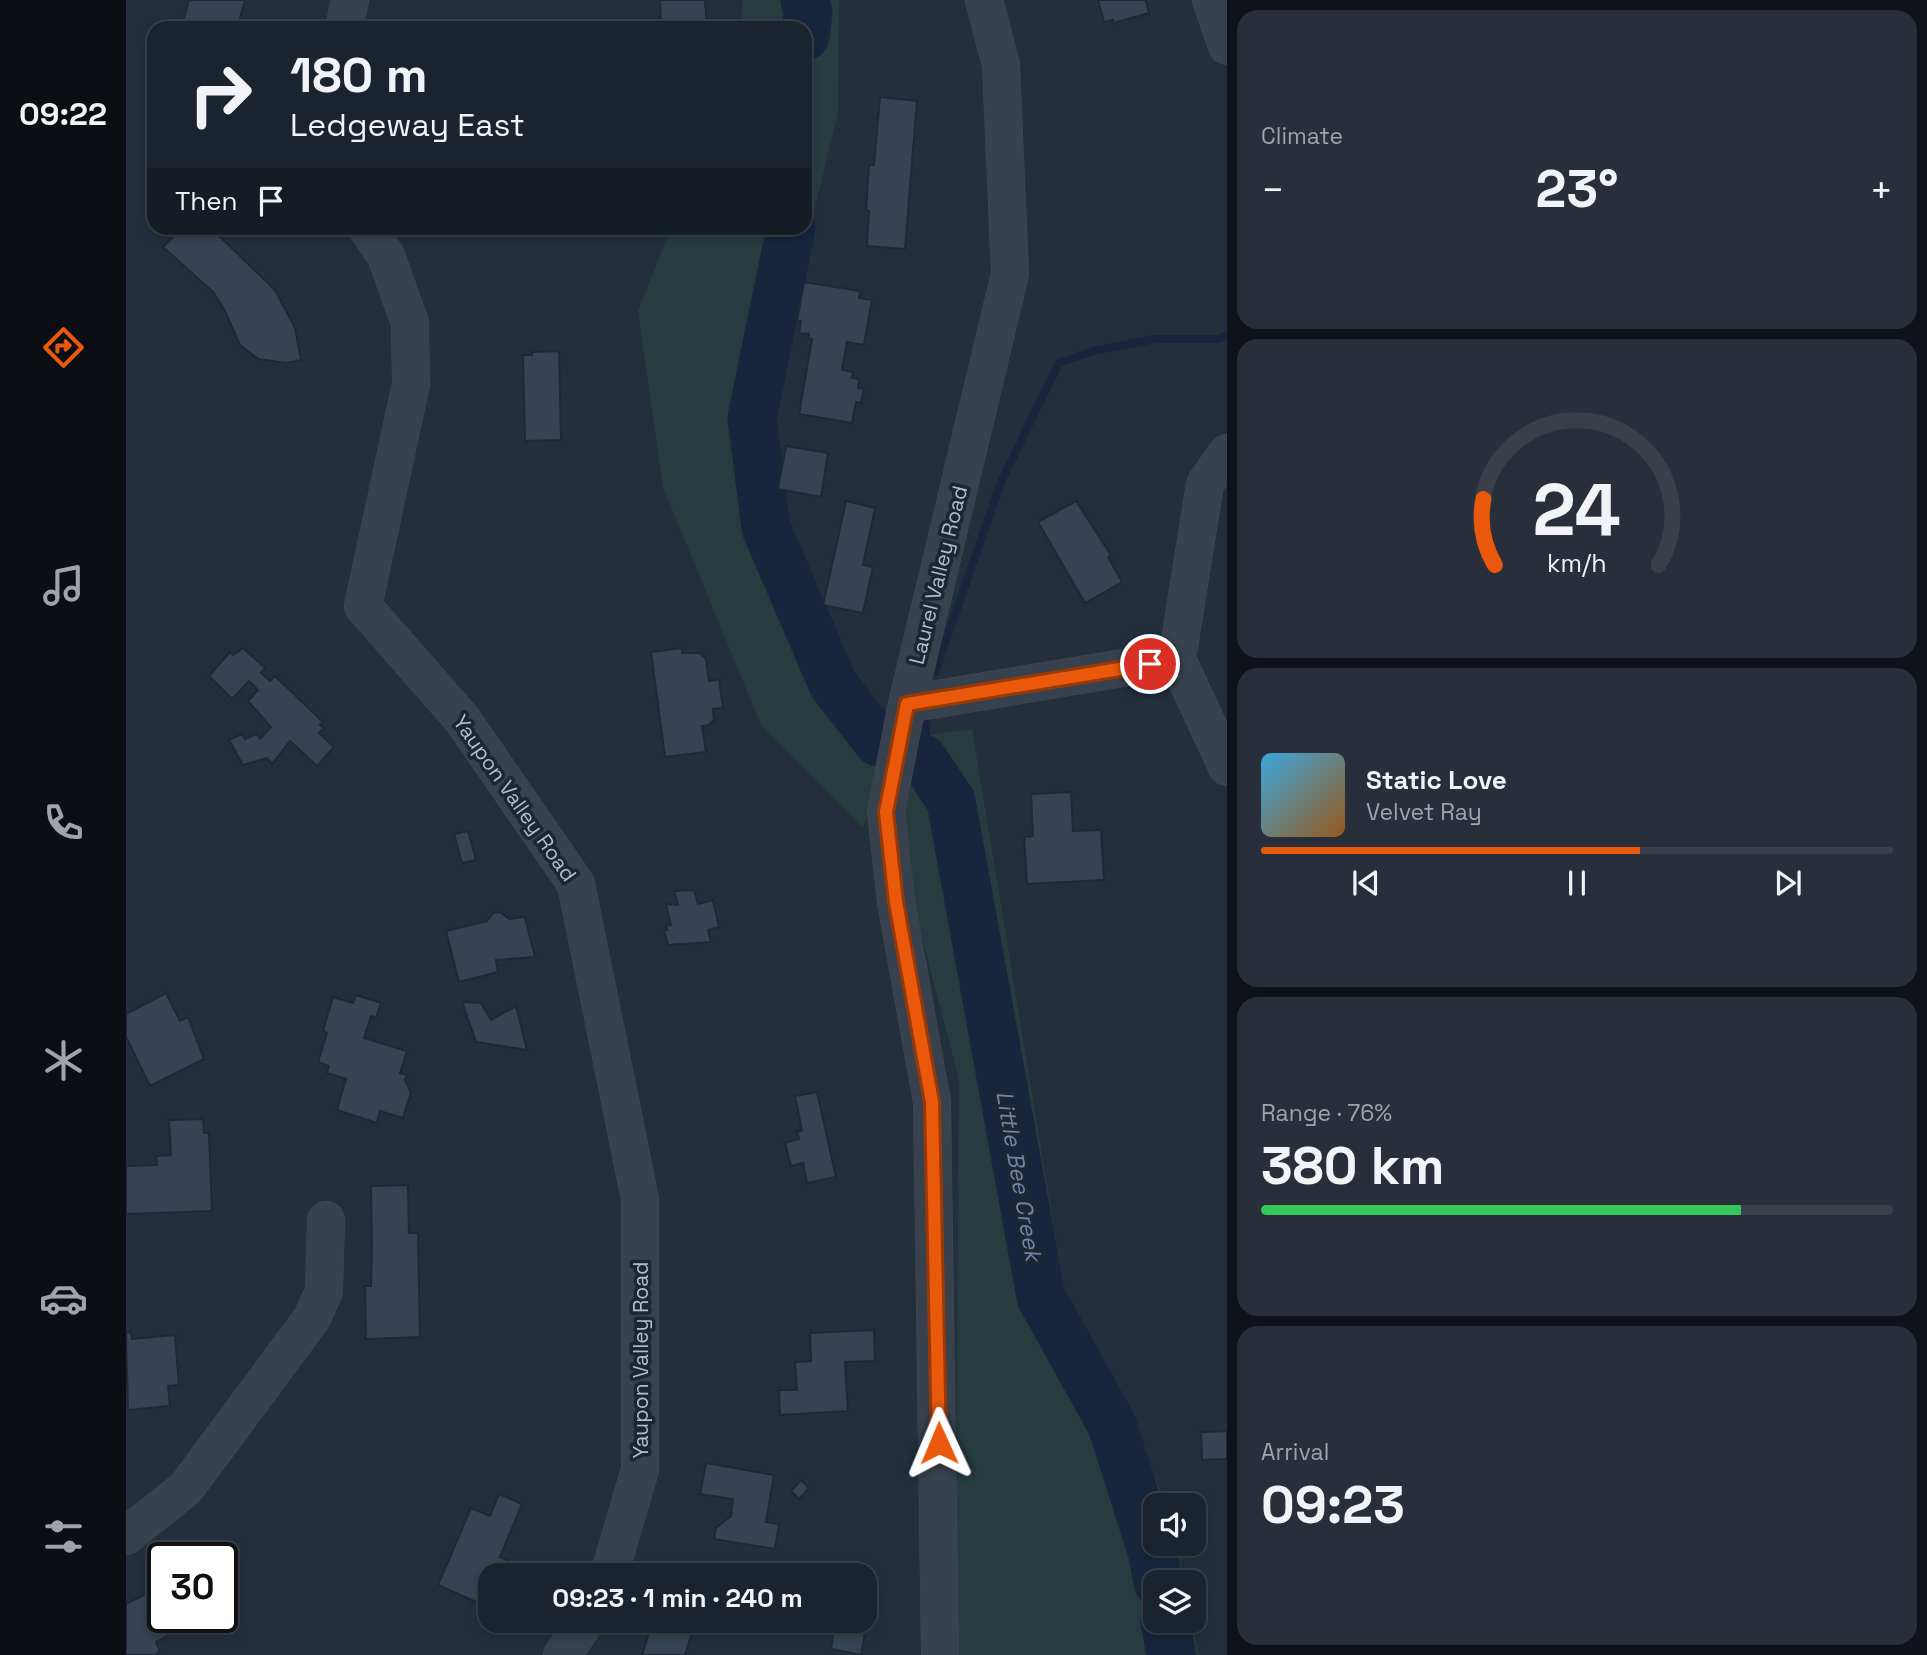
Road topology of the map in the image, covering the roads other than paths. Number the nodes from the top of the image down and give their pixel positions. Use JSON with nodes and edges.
{"nodes":[{"id":1,"x":350,"y":0,"type":"edge"},
{"id":2,"x":984,"y":0,"type":"edge"},
{"id":3,"x":1211,"y":0,"type":"edge"},
{"id":4,"x":346,"y":21,"type":"edge"},
{"id":5,"x":1227,"y":46,"type":"edge"},
{"id":6,"x":372,"y":235,"type":"edge"},
{"id":7,"x":1227,"y":453,"type":"edge"},
{"id":8,"x":1177,"y":659,"type":"junction"},
{"id":9,"x":907,"y":704,"type":"junction"},
{"id":10,"x":1227,"y":767,"type":"edge"},
{"id":11,"x":327,"y":1220,"type":"dead end"},
{"id":12,"x":126,"y":1536,"type":"edge"},
{"id":13,"x":613,"y":1563,"type":"edge"},
{"id":14,"x":578,"y":1633,"type":"edge"},
{"id":15,"x":592,"y":1633,"type":"edge"},
{"id":16,"x":562,"y":1655,"type":"edge"},
{"id":17,"x":585,"y":1655,"type":"edge"},
{"id":18,"x":940,"y":1655,"type":"edge"}],
"edges":[{"from":1,"to":4,"type":"street"},
{"from":2,"to":9,"type":"street","name":"Laurel Valley Road"},
{"from":3,"to":5,"type":"street"},
{"from":6,"to":13,"type":"street","name":"Yaupon Valley Road"},
{"from":7,"to":8,"type":"street"},
{"from":8,"to":9,"type":"street"},
{"from":8,"to":10,"type":"street"},
{"from":9,"to":18,"type":"street","name":"Laurel Valley Road"},
{"from":11,"to":12,"type":"street"},
{"from":14,"to":16,"type":"street"},
{"from":15,"to":17,"type":"street"}]}
